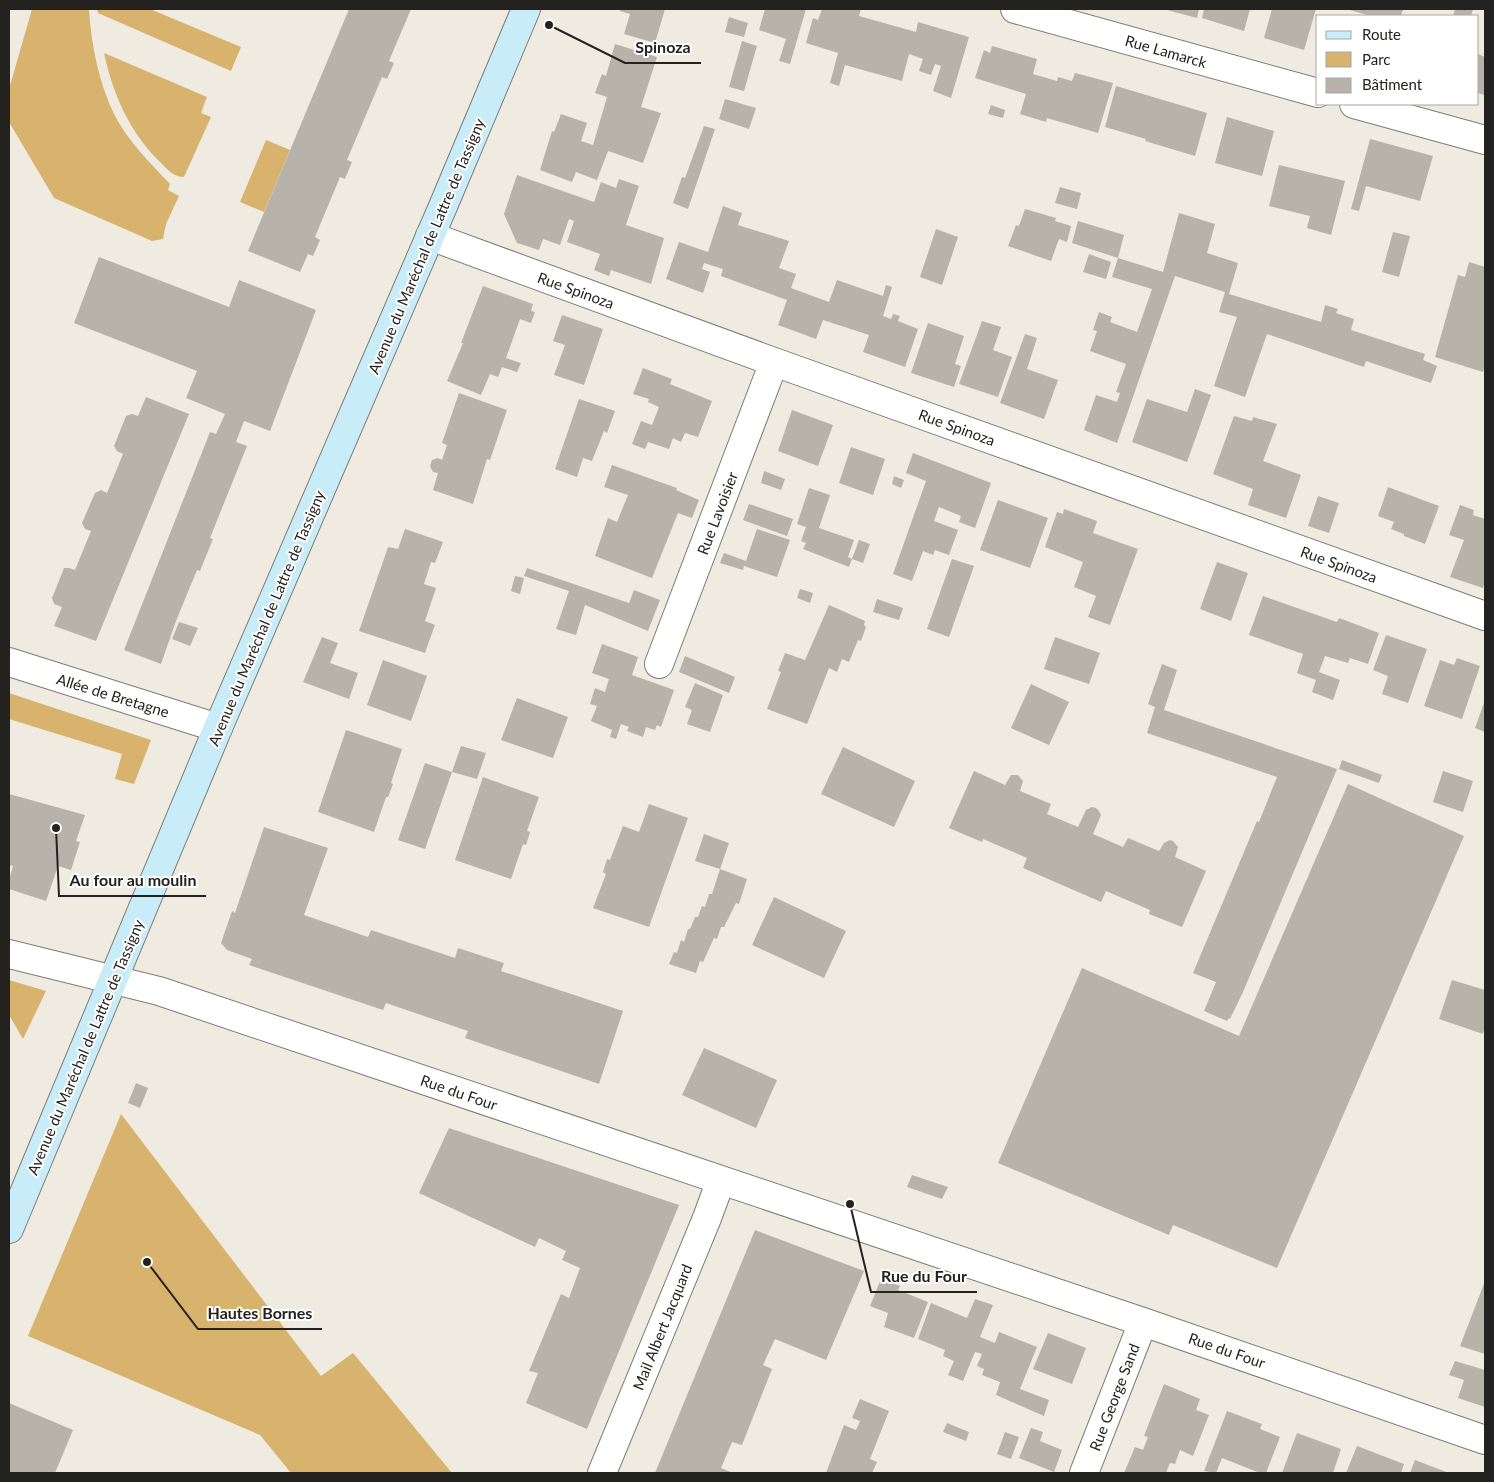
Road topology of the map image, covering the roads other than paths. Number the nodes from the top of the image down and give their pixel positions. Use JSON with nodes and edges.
{"nodes":[{"id":1,"x":526,"y":9,"type":"edge"},
{"id":2,"x":1015,"y":9,"type":"edge"},
{"id":3,"x":1316,"y":93,"type":"edge"},
{"id":4,"x":1358,"y":105,"type":"edge"},
{"id":5,"x":1485,"y":140,"type":"edge"},
{"id":6,"x":430,"y":236,"type":"junction"},
{"id":7,"x":774,"y":362,"type":"junction"},
{"id":8,"x":1485,"y":616,"type":"edge"},
{"id":9,"x":9,"y":662,"type":"edge"},
{"id":10,"x":659,"y":664,"type":"dead end"},
{"id":11,"x":218,"y":728,"type":"junction"},
{"id":12,"x":9,"y":954,"type":"edge"},
{"id":13,"x":113,"y":981,"type":"junction"},
{"id":14,"x":721,"y":1180,"type":"junction"},
{"id":15,"x":16,"y":1191,"type":"edge"},
{"id":16,"x":9,"y":1229,"type":"edge"},
{"id":17,"x":1143,"y":1322,"type":"junction"},
{"id":18,"x":1485,"y":1440,"type":"edge"},
{"id":19,"x":602,"y":1473,"type":"edge"},
{"id":20,"x":1084,"y":1473,"type":"edge"}],
"edges":[{"from":1,"to":6,"type":"street","name":"Avenue du Maréchal de Lattre de Tassigny"},
{"from":2,"to":3,"type":"street","name":"Rue Lamarck"},
{"from":4,"to":5,"type":"street"},
{"from":6,"to":7,"type":"street","name":"Rue Spinoza"},
{"from":6,"to":11,"type":"street","name":"Avenue du Maréchal de Lattre de Tassigny"},
{"from":7,"to":8,"type":"street","name":"Rue Spinoza"},
{"from":7,"to":10,"type":"street","name":"Rue Lavoisier"},
{"from":9,"to":11,"type":"street","name":"Allée de Bretagne"},
{"from":11,"to":13,"type":"street","name":"Avenue du Maréchal de Lattre de Tassigny"},
{"from":12,"to":13,"type":"street","name":"Rue du Four"},
{"from":13,"to":14,"type":"street","name":"Rue du Four"},
{"from":13,"to":15,"type":"street","name":"Avenue du Maréchal de Lattre de Tassigny"},
{"from":14,"to":17,"type":"street","name":"Rue du Four"},
{"from":14,"to":19,"type":"street","name":"Mail Albert Jacquard"},
{"from":15,"to":16,"type":"street","name":"Avenue du Maréchal de Lattre de Tassigny"},
{"from":17,"to":18,"type":"street","name":"Rue du Four"},
{"from":17,"to":20,"type":"street","name":"Rue George Sand"}]}
